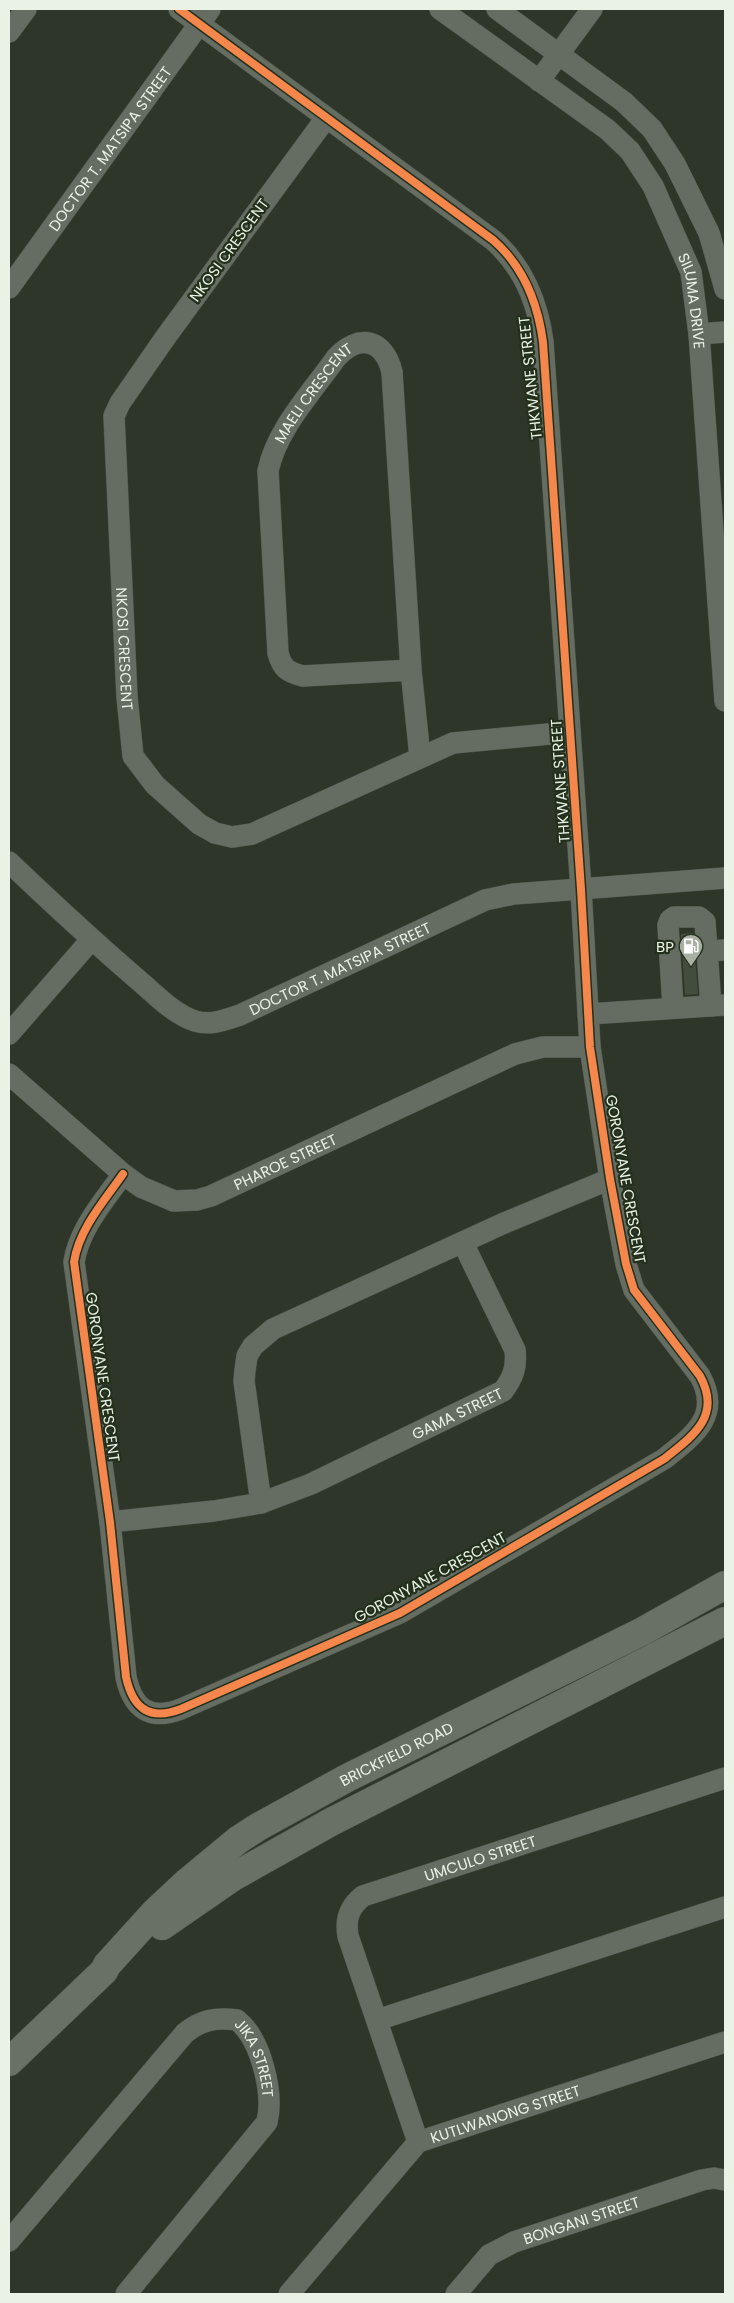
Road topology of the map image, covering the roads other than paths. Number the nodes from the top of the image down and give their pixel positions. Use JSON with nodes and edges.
{"nodes":[{"id":1,"x":26,"y":9,"type":"edge"},
{"id":2,"x":179,"y":9,"type":"edge"},
{"id":3,"x":440,"y":9,"type":"edge"},
{"id":4,"x":497,"y":9,"type":"edge"},
{"id":5,"x":592,"y":9,"type":"edge"},
{"id":6,"x":205,"y":16,"type":"edge"},
{"id":7,"x":9,"y":32,"type":"edge"},
{"id":8,"x":559,"y":55,"type":"junction"},
{"id":9,"x":539,"y":81,"type":"junction"},
{"id":10,"x":326,"y":118,"type":"junction"},
{"id":11,"x":9,"y":288,"type":"edge"},
{"id":12,"x":725,"y":289,"type":"edge"},
{"id":13,"x":725,"y":332,"type":"edge"},
{"id":14,"x":699,"y":334,"type":"junction"},
{"id":15,"x":411,"y":670,"type":"junction"},
{"id":16,"x":725,"y":701,"type":"edge"},
{"id":17,"x":570,"y":732,"type":"junction"},
{"id":18,"x":420,"y":758,"type":"junction"},
{"id":19,"x":9,"y":862,"type":"edge"},
{"id":20,"x":725,"y":878,"type":"edge"},
{"id":21,"x":581,"y":890,"type":"junction"},
{"id":22,"x":91,"y":940,"type":"junction"},
{"id":23,"x":716,"y":951,"type":"edge"},
{"id":24,"x":718,"y":1005,"type":"edge"},
{"id":25,"x":673,"y":1007,"type":"junction"},
{"id":26,"x":588,"y":1014,"type":"junction"},
{"id":27,"x":9,"y":1034,"type":"edge"},
{"id":28,"x":590,"y":1047,"type":"junction"},
{"id":29,"x":9,"y":1074,"type":"edge"},
{"id":30,"x":123,"y":1174,"type":"junction"},
{"id":31,"x":610,"y":1179,"type":"junction"},
{"id":32,"x":463,"y":1243,"type":"junction"},
{"id":33,"x":261,"y":1503,"type":"junction"},
{"id":34,"x":110,"y":1522,"type":"junction"},
{"id":35,"x":725,"y":1585,"type":"edge"},
{"id":36,"x":725,"y":1621,"type":"edge"},
{"id":37,"x":725,"y":1778,"type":"edge"},
{"id":38,"x":725,"y":1907,"type":"edge"},
{"id":39,"x":104,"y":1971,"type":"junction"},
{"id":40,"x":377,"y":2020,"type":"junction"},
{"id":41,"x":725,"y":2042,"type":"edge"},
{"id":42,"x":9,"y":2062,"type":"edge"},
{"id":43,"x":418,"y":2142,"type":"junction"},
{"id":44,"x":725,"y":2180,"type":"edge"},
{"id":45,"x":9,"y":2241,"type":"edge"},
{"id":46,"x":132,"y":2292,"type":"edge"},
{"id":47,"x":289,"y":2294,"type":"edge"},
{"id":48,"x":456,"y":2294,"type":"edge"}],
"edges":[{"from":1,"to":7,"type":"street"},
{"from":2,"to":6,"type":"street","name":"THKWANE STREET"},
{"from":3,"to":9,"type":"street","name":"SILUMA DRIVE"},
{"from":4,"to":8,"type":"street"},
{"from":5,"to":8,"type":"street"},
{"from":6,"to":10,"type":"street","name":"THKWANE STREET"},
{"from":6,"to":11,"type":"street","name":"DOCTOR T. MATSIPA STREET"},
{"from":8,"to":9,"type":"street"},
{"from":8,"to":12,"type":"street"},
{"from":9,"to":14,"type":"street","name":"SILUMA DRIVE"},
{"from":10,"to":17,"type":"street","name":"THKWANE STREET"},
{"from":10,"to":18,"type":"street","name":"NKOSI CRESCENT"},
{"from":13,"to":14,"type":"street"},
{"from":14,"to":16,"type":"street","name":"SILUMA DRIVE"},
{"from":15,"to":15,"type":"street","name":"MAELI CRESCENT"},
{"from":15,"to":18,"type":"street","name":"MAELI CRESCENT"},
{"from":17,"to":18,"type":"street","name":"NKOSI CRESCENT"},
{"from":17,"to":21,"type":"street","name":"THKWANE STREET"},
{"from":19,"to":22,"type":"street","name":"DOCTOR T. MATSIPA STREET"},
{"from":20,"to":21,"type":"street","name":"DOCTOR T. MATSIPA STREET"},
{"from":21,"to":22,"type":"street","name":"DOCTOR T. MATSIPA STREET"},
{"from":21,"to":26,"type":"street","name":"GORONYANE CRESCENT"},
{"from":22,"to":27,"type":"street"},
{"from":23,"to":24,"type":"street"},
{"from":23,"to":25,"type":"street"},
{"from":24,"to":25,"type":"street"},
{"from":25,"to":26,"type":"street"},
{"from":26,"to":28,"type":"street","name":"GORONYANE CRESCENT"},
{"from":28,"to":30,"type":"street","name":"PHAROE STREET"},
{"from":28,"to":31,"type":"street","name":"GORONYANE CRESCENT"},
{"from":29,"to":30,"type":"street","name":"PHAROE STREET"},
{"from":30,"to":34,"type":"street","name":"GORONYANE CRESCENT"},
{"from":31,"to":32,"type":"street"},
{"from":31,"to":34,"type":"street","name":"GORONYANE CRESCENT"},
{"from":32,"to":33,"type":"street"},
{"from":32,"to":33,"type":"street","name":"GAMA STREET"},
{"from":33,"to":34,"type":"street","name":"GAMA STREET"},
{"from":35,"to":39,"type":"main road","name":"BRICKFIELD ROAD"},
{"from":36,"to":39,"type":"main road","name":"BRICKFIELD ROAD"},
{"from":37,"to":40,"type":"street","name":"UMCULO STREET"},
{"from":38,"to":40,"type":"street"},
{"from":39,"to":42,"type":"main road","name":"BRICKFIELD ROAD"},
{"from":40,"to":43,"type":"street","name":"UMCULO STREET"},
{"from":41,"to":43,"type":"street","name":"KUTLWANONG STREET"},
{"from":43,"to":47,"type":"street","name":"KUTLWANONG STREET"},
{"from":44,"to":48,"type":"street","name":"BONGANI STREET"},
{"from":45,"to":46,"type":"street","name":"JIKA STREET"}]}
